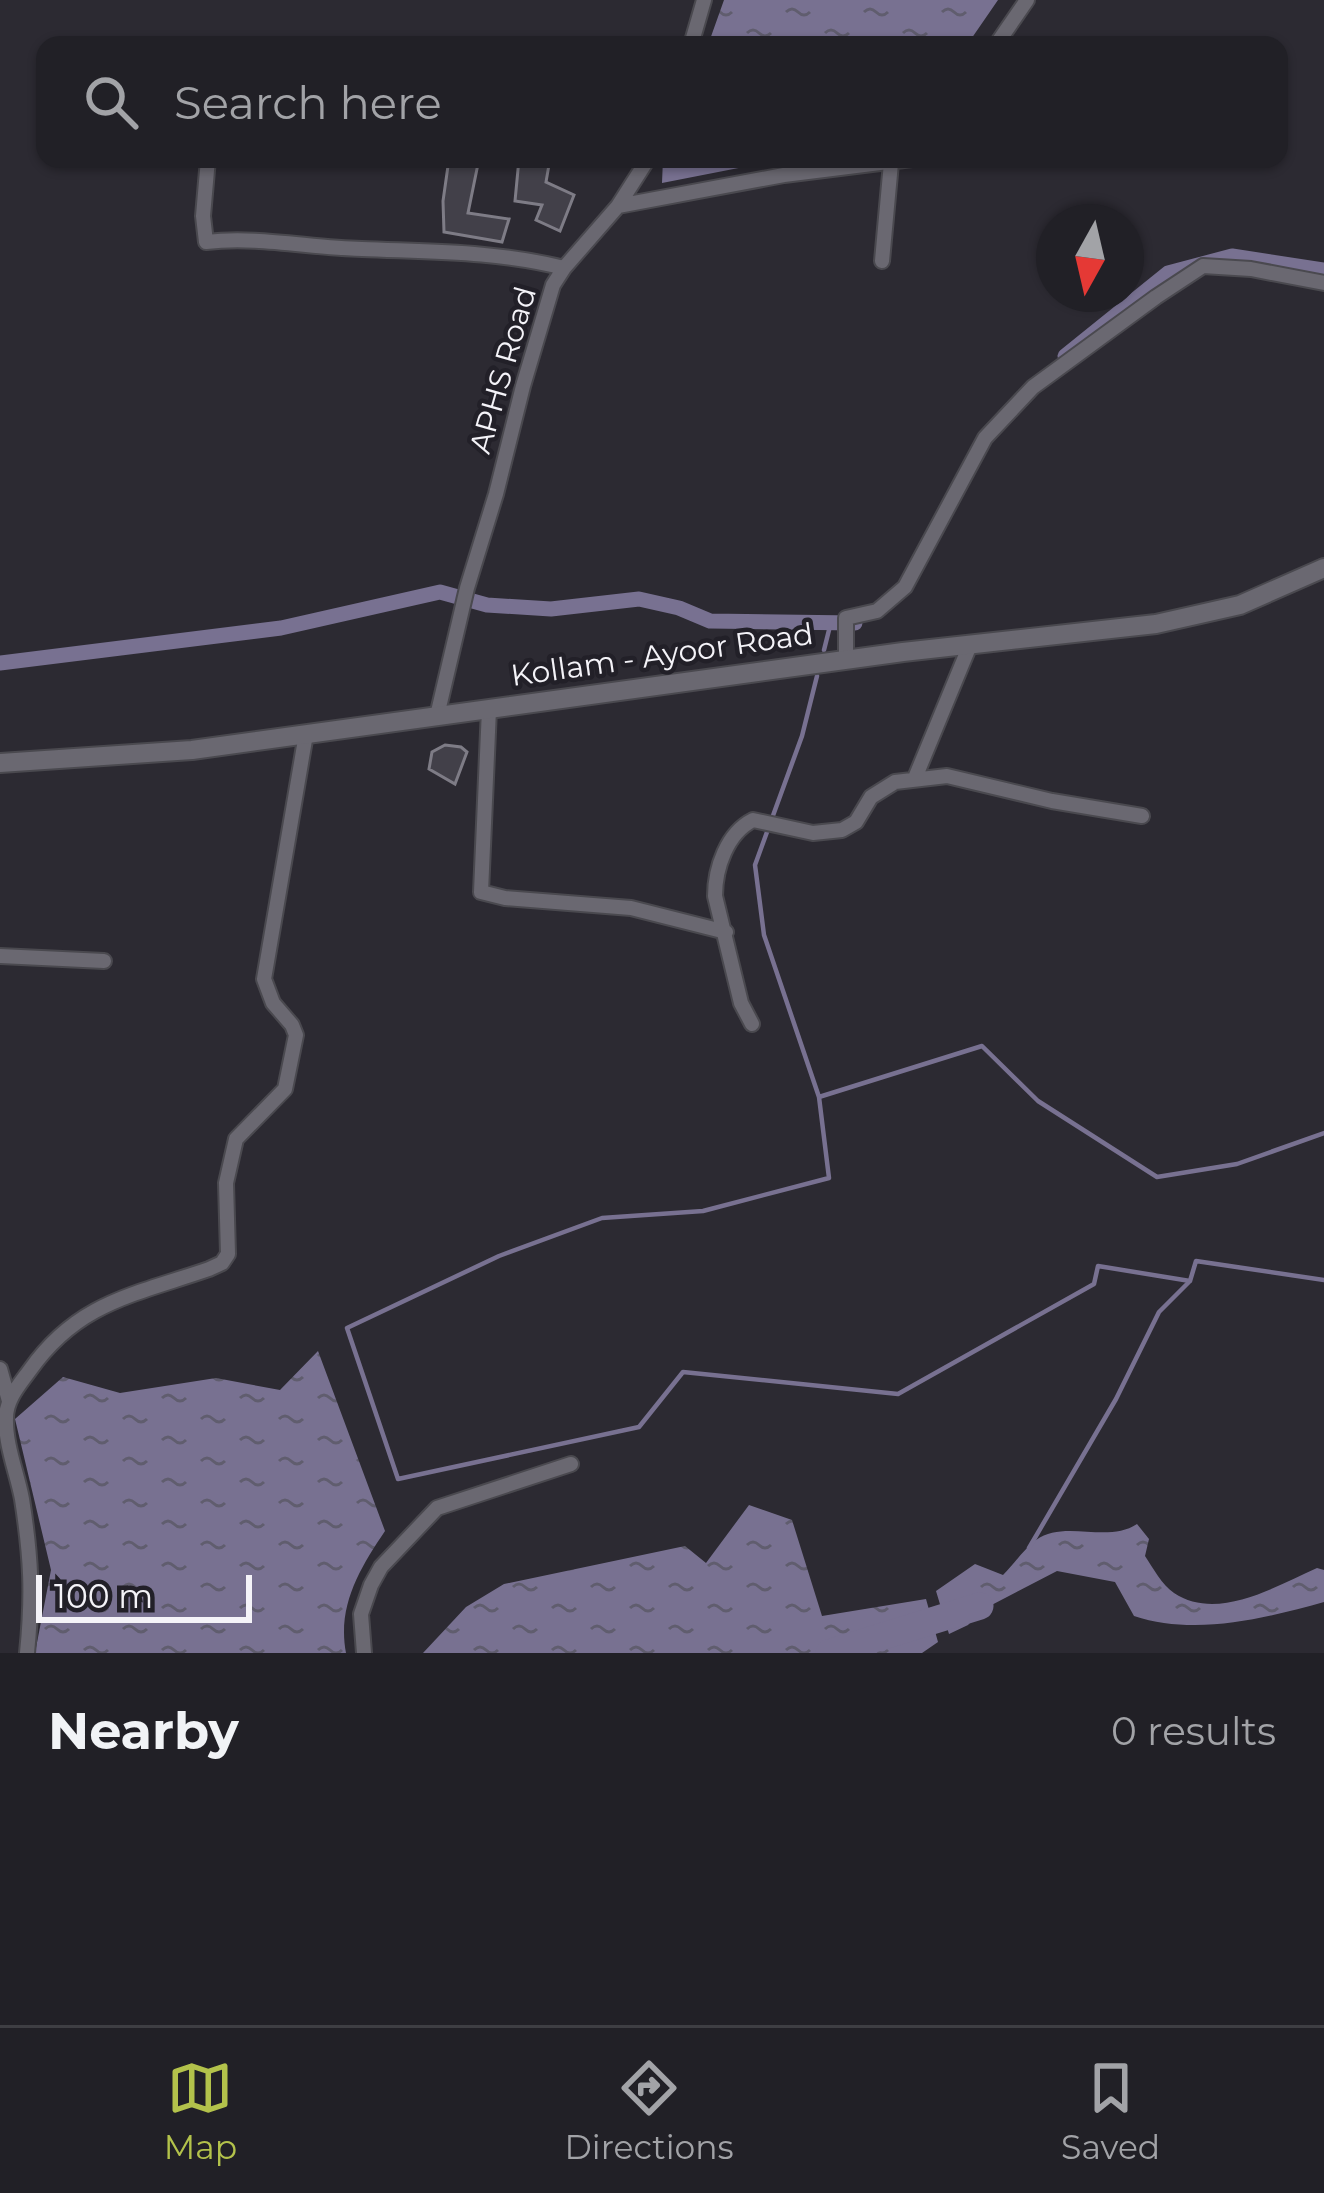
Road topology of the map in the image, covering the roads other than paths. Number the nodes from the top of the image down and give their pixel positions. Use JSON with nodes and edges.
{"nodes":[{"id":1,"x":704,"y":0,"type":"edge"},
{"id":2,"x":1027,"y":0,"type":"edge"},
{"id":3,"x":694,"y":36,"type":"edge"},
{"id":4,"x":1002,"y":36,"type":"edge"},
{"id":5,"x":207,"y":168,"type":"edge"},
{"id":6,"x":642,"y":168,"type":"edge"},
{"id":7,"x":846,"y":168,"type":"edge"},
{"id":8,"x":891,"y":168,"type":"edge"},
{"id":9,"x":618,"y":206,"type":"junction"},
{"id":10,"x":882,"y":262,"type":"dead end"},
{"id":11,"x":564,"y":268,"type":"junction"},
{"id":12,"x":1324,"y":283,"type":"edge"},
{"id":13,"x":1324,"y":568,"type":"edge"},
{"id":14,"x":970,"y":645,"type":"junction"},
{"id":15,"x":846,"y":659,"type":"junction"},
{"id":16,"x":489,"y":709,"type":"junction"},
{"id":17,"x":437,"y":716,"type":"junction"},
{"id":18,"x":306,"y":734,"type":"junction"},
{"id":19,"x":0,"y":763,"type":"edge"},
{"id":20,"x":915,"y":778,"type":"junction"},
{"id":21,"x":1142,"y":816,"type":"dead end"},
{"id":22,"x":726,"y":932,"type":"junction"},
{"id":23,"x":0,"y":956,"type":"edge"},
{"id":24,"x":104,"y":961,"type":"dead end"},
{"id":25,"x":752,"y":1024,"type":"dead end"},
{"id":26,"x":0,"y":1370,"type":"edge"},
{"id":27,"x":9,"y":1401,"type":"junction"},
{"id":28,"x":571,"y":1464,"type":"dead end"},
{"id":29,"x":28,"y":1653,"type":"edge"},
{"id":30,"x":364,"y":1653,"type":"edge"}],
"edges":[{"from":1,"to":3,"type":"street"},
{"from":2,"to":4,"type":"street"},
{"from":5,"to":11,"type":"street"},
{"from":6,"to":9,"type":"street","name":"APHS Road"},
{"from":7,"to":9,"type":"street"},
{"from":8,"to":10,"type":"street"},
{"from":9,"to":11,"type":"street","name":"APHS Road"},
{"from":11,"to":17,"type":"street","name":"APHS Road"},
{"from":12,"to":15,"type":"street"},
{"from":13,"to":14,"type":"main road","name":"Kollam - Ayoor Road"},
{"from":14,"to":15,"type":"main road","name":"Kollam - Ayoor Road"},
{"from":14,"to":20,"type":"street"},
{"from":15,"to":16,"type":"main road","name":"Kollam - Ayoor Road"},
{"from":16,"to":17,"type":"main road","name":"Kollam - Ayoor Road"},
{"from":16,"to":22,"type":"street"},
{"from":17,"to":18,"type":"main road","name":"Kollam - Ayoor Road"},
{"from":18,"to":19,"type":"main road","name":"Kollam - Ayoor Road"},
{"from":18,"to":27,"type":"street"},
{"from":20,"to":21,"type":"street"},
{"from":20,"to":22,"type":"street"},
{"from":22,"to":25,"type":"street"},
{"from":23,"to":24,"type":"street"},
{"from":26,"to":27,"type":"street"},
{"from":27,"to":29,"type":"street"},
{"from":28,"to":30,"type":"street"}]}
